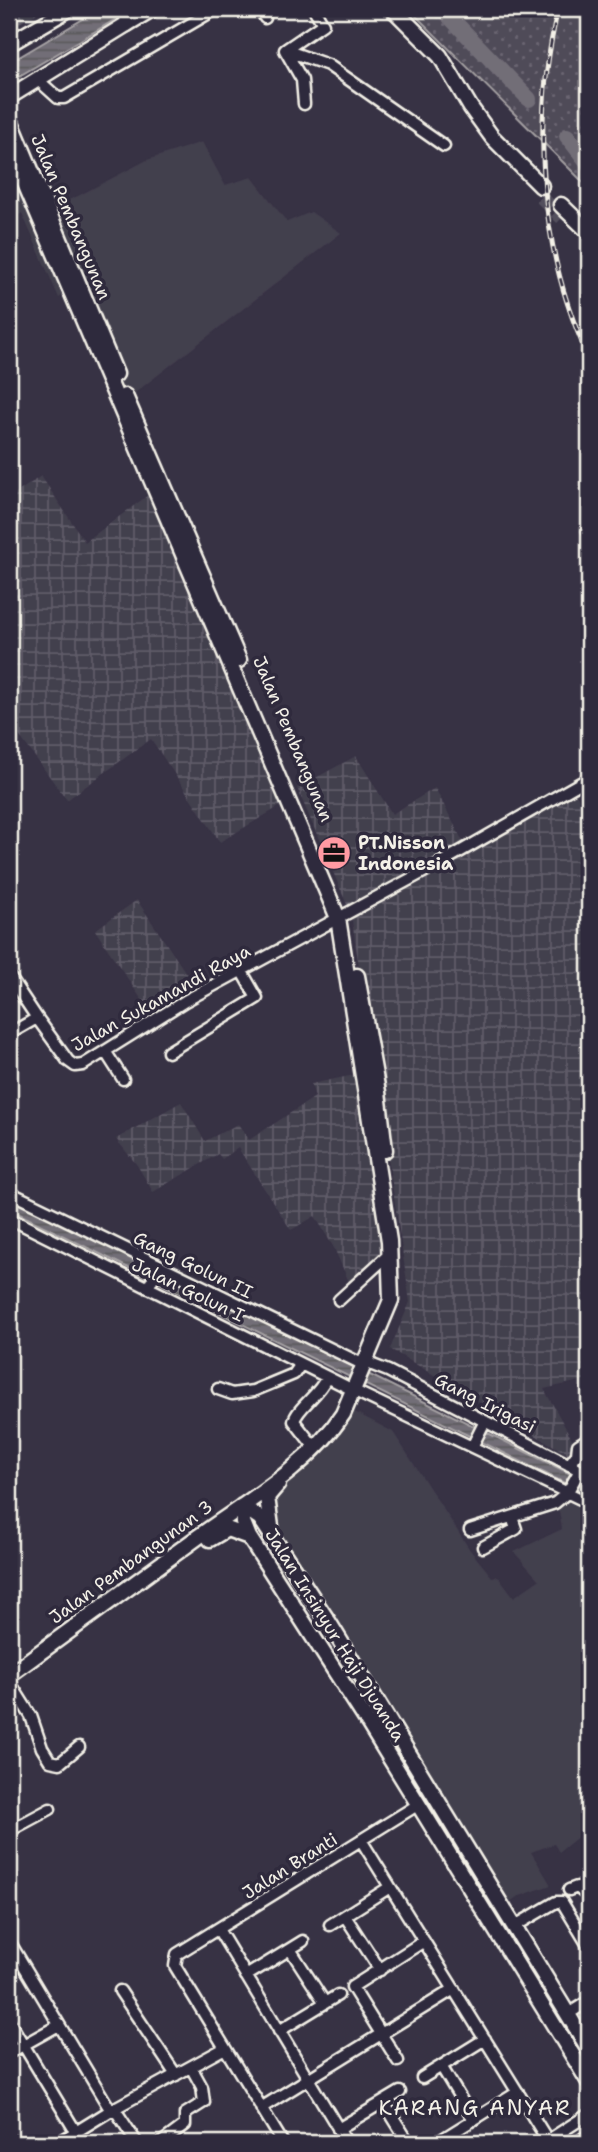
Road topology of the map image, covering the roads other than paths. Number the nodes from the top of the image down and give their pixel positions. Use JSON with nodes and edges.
{"nodes":[{"id":1,"x":69,"y":9,"type":"edge"},
{"id":2,"x":152,"y":9,"type":"edge"},
{"id":3,"x":216,"y":9,"type":"edge"},
{"id":4,"x":314,"y":9,"type":"edge"},
{"id":5,"x":393,"y":9,"type":"edge"},
{"id":6,"x":127,"y":15,"type":"edge"},
{"id":7,"x":9,"y":44,"type":"edge"},
{"id":8,"x":285,"y":50,"type":"junction"},
{"id":9,"x":37,"y":79,"type":"junction"},
{"id":10,"x":9,"y":97,"type":"edge"},
{"id":11,"x":304,"y":104,"type":"dead end"},
{"id":12,"x":9,"y":117,"type":"edge"},
{"id":13,"x":9,"y":146,"type":"edge"},
{"id":14,"x":444,"y":146,"type":"dead end"},
{"id":15,"x":15,"y":176,"type":"edge"},
{"id":16,"x":541,"y":192,"type":"tunnel mouth"},
{"id":17,"x":589,"y":232,"type":"edge"},
{"id":18,"x":589,"y":243,"type":"edge"},
{"id":19,"x":589,"y":778,"type":"edge"},
{"id":20,"x":342,"y":916,"type":"junction"},
{"id":21,"x":241,"y":970,"type":"junction"},
{"id":22,"x":9,"y":976,"type":"edge"},
{"id":23,"x":37,"y":1018,"type":"junction"},
{"id":24,"x":9,"y":1034,"type":"edge"},
{"id":25,"x":104,"y":1051,"type":"junction"},
{"id":26,"x":168,"y":1052,"type":"dead end"},
{"id":27,"x":123,"y":1079,"type":"dead end"},
{"id":28,"x":9,"y":1192,"type":"edge"},
{"id":29,"x":9,"y":1219,"type":"edge"},
{"id":30,"x":391,"y":1257,"type":"junction"},
{"id":31,"x":159,"y":1267,"type":"junction"},
{"id":32,"x":150,"y":1285,"type":"junction"},
{"id":33,"x":339,"y":1300,"type":"dead end"},
{"id":34,"x":301,"y":1364,"type":"junction"},
{"id":35,"x":368,"y":1366,"type":"junction"},
{"id":36,"x":327,"y":1377,"type":"junction"},
{"id":37,"x":218,"y":1389,"type":"dead end"},
{"id":38,"x":357,"y":1390,"type":"junction"},
{"id":39,"x":483,"y":1424,"type":"junction"},
{"id":40,"x":589,"y":1438,"type":"edge"},
{"id":41,"x":473,"y":1444,"type":"junction"},
{"id":42,"x":315,"y":1448,"type":"junction"},
{"id":43,"x":569,"y":1465,"type":"junction"},
{"id":44,"x":582,"y":1474,"type":"edge"},
{"id":45,"x":568,"y":1489,"type":"junction"},
{"id":46,"x":589,"y":1503,"type":"edge"},
{"id":47,"x":242,"y":1506,"type":"junction"},
{"id":48,"x":512,"y":1517,"type":"junction"},
{"id":49,"x":470,"y":1530,"type":"dead end"},
{"id":50,"x":272,"y":1534,"type":"junction"},
{"id":51,"x":249,"y":1537,"type":"junction"},
{"id":52,"x":483,"y":1548,"type":"dead end"},
{"id":53,"x":328,"y":1621,"type":"junction"},
{"id":54,"x":310,"y":1631,"type":"junction"},
{"id":55,"x":9,"y":1681,"type":"edge"},
{"id":56,"x":79,"y":1747,"type":"dead end"},
{"id":57,"x":419,"y":1804,"type":"junction"},
{"id":58,"x":50,"y":1809,"type":"dead end"},
{"id":59,"x":9,"y":1831,"type":"edge"},
{"id":60,"x":361,"y":1840,"type":"junction"},
{"id":61,"x":390,"y":1887,"type":"junction"},
{"id":62,"x":569,"y":1890,"type":"dead end"},
{"id":63,"x":497,"y":1896,"type":"junction"},
{"id":64,"x":589,"y":1897,"type":"edge"},
{"id":65,"x":482,"y":1905,"type":"junction"},
{"id":66,"x":345,"y":1916,"type":"junction"},
{"id":67,"x":511,"y":1920,"type":"junction"},
{"id":68,"x":492,"y":1923,"type":"junction"},
{"id":69,"x":330,"y":1925,"type":"dead end"},
{"id":70,"x":218,"y":1929,"type":"junction"},
{"id":71,"x":9,"y":1941,"type":"edge"},
{"id":72,"x":303,"y":1941,"type":"dead end"},
{"id":73,"x":424,"y":1941,"type":"junction"},
{"id":74,"x":589,"y":1947,"type":"edge"},
{"id":75,"x":290,"y":1949,"type":"junction"},
{"id":76,"x":380,"y":1970,"type":"junction"},
{"id":77,"x":246,"y":1976,"type":"junction"},
{"id":78,"x":454,"y":1989,"type":"junction"},
{"id":79,"x":120,"y":1991,"type":"dead end"},
{"id":80,"x":338,"y":1995,"type":"dead end"},
{"id":81,"x":589,"y":2001,"type":"edge"},
{"id":82,"x":325,"y":2003,"type":"junction"},
{"id":83,"x":568,"y":2014,"type":"junction"},
{"id":84,"x":9,"y":2021,"type":"edge"},
{"id":85,"x":59,"y":2025,"type":"junction"},
{"id":86,"x":279,"y":2032,"type":"junction"},
{"id":87,"x":382,"y":2034,"type":"junction"},
{"id":88,"x":485,"y":2039,"type":"junction"},
{"id":89,"x":22,"y":2045,"type":"junction"},
{"id":90,"x":225,"y":2048,"type":"junction"},
{"id":91,"x":589,"y":2049,"type":"edge"},
{"id":92,"x":9,"y":2053,"type":"edge"},
{"id":93,"x":398,"y":2061,"type":"dead end"},
{"id":94,"x":441,"y":2066,"type":"junction"},
{"id":95,"x":191,"y":2067,"type":"junction"},
{"id":96,"x":176,"y":2075,"type":"junction"},
{"id":97,"x":422,"y":2078,"type":"dead end"},
{"id":98,"x":308,"y":2079,"type":"junction"},
{"id":99,"x":589,"y":2082,"type":"edge"},
{"id":100,"x":400,"y":2092,"type":"dead end"},
{"id":101,"x":518,"y":2092,"type":"junction"},
{"id":102,"x":384,"y":2103,"type":"junction"},
{"id":103,"x":261,"y":2108,"type":"junction"},
{"id":104,"x":113,"y":2109,"type":"junction"},
{"id":105,"x":589,"y":2114,"type":"edge"},
{"id":106,"x":474,"y":2119,"type":"junction"},
{"id":107,"x":338,"y":2129,"type":"junction"},
{"id":108,"x":76,"y":2132,"type":"junction"},
{"id":109,"x":589,"y":2135,"type":"edge"},
{"id":110,"x":9,"y":2140,"type":"edge"},
{"id":111,"x":545,"y":2142,"type":"edge"},
{"id":112,"x":19,"y":2143,"type":"edge"},
{"id":113,"x":58,"y":2143,"type":"edge"},
{"id":114,"x":137,"y":2143,"type":"edge"},
{"id":115,"x":161,"y":2143,"type":"edge"},
{"id":116,"x":283,"y":2143,"type":"edge"},
{"id":117,"x":347,"y":2143,"type":"edge"},
{"id":118,"x":409,"y":2143,"type":"edge"},
{"id":119,"x":436,"y":2143,"type":"edge"},
{"id":120,"x":576,"y":2143,"type":"edge"}],
"edges":[{"from":1,"to":7,"type":"main road"},
{"from":2,"to":6,"type":"main road"},
{"from":3,"to":9,"type":"street"},
{"from":4,"to":8,"type":"street"},
{"from":5,"to":16,"type":"main road"},
{"from":6,"to":9,"type":"main road"},
{"from":8,"to":11,"type":"street"},
{"from":8,"to":14,"type":"street"},
{"from":9,"to":10,"type":"main road"},
{"from":12,"to":20,"type":"main road","name":"Jalan Pembangunan"},
{"from":13,"to":15,"type":"main road","name":"Jalan Pembangunan"},
{"from":15,"to":20,"type":"main road","name":"Jalan Pembangunan"},
{"from":17,"to":18,"type":"main road"},
{"from":19,"to":20,"type":"street","name":"Jalan Sukamandi Raya"},
{"from":20,"to":21,"type":"street","name":"Jalan Sukamandi Raya"},
{"from":20,"to":30,"type":"main road","name":"Jalan Pembangunan"},
{"from":20,"to":35,"type":"main road","name":"Jalan Pembangunan"},
{"from":21,"to":25,"type":"street","name":"Jalan Sukamandi Raya"},
{"from":21,"to":26,"type":"street"},
{"from":22,"to":23,"type":"street"},
{"from":23,"to":24,"type":"street"},
{"from":23,"to":25,"type":"street","name":"Jalan Sukamandi Raya"},
{"from":25,"to":27,"type":"street"},
{"from":28,"to":31,"type":"street","name":"Gang Golun II"},
{"from":29,"to":32,"type":"street","name":"Jalan Golun I"},
{"from":30,"to":33,"type":"street"},
{"from":30,"to":35,"type":"main road","name":"Jalan Pembangunan"},
{"from":31,"to":32,"type":"street"},
{"from":31,"to":35,"type":"street","name":"Gang Golun II"},
{"from":32,"to":34,"type":"street","name":"Jalan Golun I"},
{"from":34,"to":36,"type":"street","name":"Jalan Golun I"},
{"from":34,"to":37,"type":"street"},
{"from":35,"to":38,"type":"main road","name":"Jalan Pembangunan"},
{"from":35,"to":39,"type":"street","name":"Gang Irigasi"},
{"from":36,"to":38,"type":"street","name":"Jalan Golun I"},
{"from":36,"to":42,"type":"street"},
{"from":38,"to":41,"type":"street","name":"Jalan Golun I"},
{"from":38,"to":42,"type":"main road","name":"Jalan Pembangunan"},
{"from":38,"to":50,"type":"main road","name":"Jalan Pembangunan"},
{"from":39,"to":41,"type":"street"},
{"from":39,"to":43,"type":"street","name":"Gang Irigasi"},
{"from":40,"to":43,"type":"street"},
{"from":41,"to":45,"type":"street","name":"Jalan Golun I"},
{"from":42,"to":47,"type":"main road","name":"Jalan Pembangunan"},
{"from":43,"to":44,"type":"street","name":"Gang Irigasi"},
{"from":44,"to":45,"type":"street"},
{"from":45,"to":46,"type":"street","name":"Jalan Golun I"},
{"from":45,"to":48,"type":"street"},
{"from":47,"to":50,"type":"main road","name":"Jalan Insinyur Haji Djuanda"},
{"from":47,"to":51,"type":"main road","name":"Jalan Insinyur Haji Djuanda"},
{"from":47,"to":55,"type":"main road","name":"Jalan Pembangunan 3"},
{"from":48,"to":49,"type":"street"},
{"from":48,"to":52,"type":"street"},
{"from":50,"to":53,"type":"main road","name":"Jalan Insinyur Haji Djuanda"},
{"from":51,"to":54,"type":"main road","name":"Jalan Insinyur Haji Djuanda"},
{"from":51,"to":55,"type":"main road","name":"Jalan Pembangunan 3"},
{"from":53,"to":54,"type":"main road"},
{"from":53,"to":63,"type":"main road","name":"Jalan Insinyur Haji Djuanda"},
{"from":54,"to":57,"type":"main road","name":"Jalan Insinyur Haji Djuanda"},
{"from":55,"to":56,"type":"street"},
{"from":57,"to":60,"type":"street","name":"Jalan Branti"},
{"from":57,"to":65,"type":"main road","name":"Jalan Insinyur Haji Djuanda"},
{"from":58,"to":59,"type":"street"},
{"from":60,"to":61,"type":"street"},
{"from":60,"to":70,"type":"street","name":"Jalan Branti"},
{"from":61,"to":66,"type":"street"},
{"from":61,"to":73,"type":"street"},
{"from":62,"to":64,"type":"street"},
{"from":63,"to":65,"type":"main road"},
{"from":63,"to":67,"type":"main road","name":"Jalan Insinyur Haji Djuanda"},
{"from":65,"to":68,"type":"main road","name":"Jalan Insinyur Haji Djuanda"},
{"from":66,"to":69,"type":"street"},
{"from":66,"to":76,"type":"street"},
{"from":67,"to":68,"type":"main road"},
{"from":67,"to":74,"type":"street"},
{"from":67,"to":83,"type":"main road","name":"Jalan Insinyur Haji Djuanda"},
{"from":68,"to":99,"type":"main road","name":"Jalan Insinyur Haji Djuanda"},
{"from":70,"to":77,"type":"street"},
{"from":70,"to":90,"type":"street","name":"Jalan Branti"},
{"from":71,"to":85,"type":"street"},
{"from":72,"to":75,"type":"street"},
{"from":73,"to":76,"type":"street"},
{"from":73,"to":78,"type":"street"},
{"from":75,"to":77,"type":"street"},
{"from":75,"to":82,"type":"street"},
{"from":76,"to":87,"type":"street"},
{"from":77,"to":86,"type":"street"},
{"from":78,"to":87,"type":"street"},
{"from":78,"to":88,"type":"street"},
{"from":79,"to":96,"type":"street"},
{"from":80,"to":82,"type":"street"},
{"from":81,"to":83,"type":"street"},
{"from":82,"to":86,"type":"street"},
{"from":83,"to":91,"type":"main road","name":"Jalan Insinyur Haji Djuanda"},
{"from":84,"to":89,"type":"street"},
{"from":85,"to":89,"type":"street"},
{"from":85,"to":104,"type":"street"},
{"from":86,"to":98,"type":"street"},
{"from":87,"to":93,"type":"street"},
{"from":87,"to":98,"type":"street"},
{"from":88,"to":94,"type":"street"},
{"from":88,"to":101,"type":"street"},
{"from":89,"to":92,"type":"street"},
{"from":89,"to":108,"type":"street"},
{"from":90,"to":95,"type":"street"},
{"from":90,"to":103,"type":"street"},
{"from":94,"to":97,"type":"street"},
{"from":94,"to":106,"type":"street"},
{"from":95,"to":96,"type":"street"},
{"from":95,"to":115,"type":"street"},
{"from":96,"to":104,"type":"street"},
{"from":98,"to":103,"type":"street"},
{"from":98,"to":107,"type":"street"},
{"from":100,"to":102,"type":"street"},
{"from":101,"to":106,"type":"street"},
{"from":101,"to":111,"type":"street"},
{"from":102,"to":107,"type":"street"},
{"from":102,"to":118,"type":"street"},
{"from":103,"to":116,"type":"street"},
{"from":104,"to":108,"type":"street"},
{"from":104,"to":114,"type":"street"},
{"from":105,"to":111,"type":"street"},
{"from":106,"to":119,"type":"street"},
{"from":107,"to":117,"type":"street"},
{"from":108,"to":113,"type":"street"},
{"from":109,"to":120,"type":"street"},
{"from":110,"to":112,"type":"street"}]}
